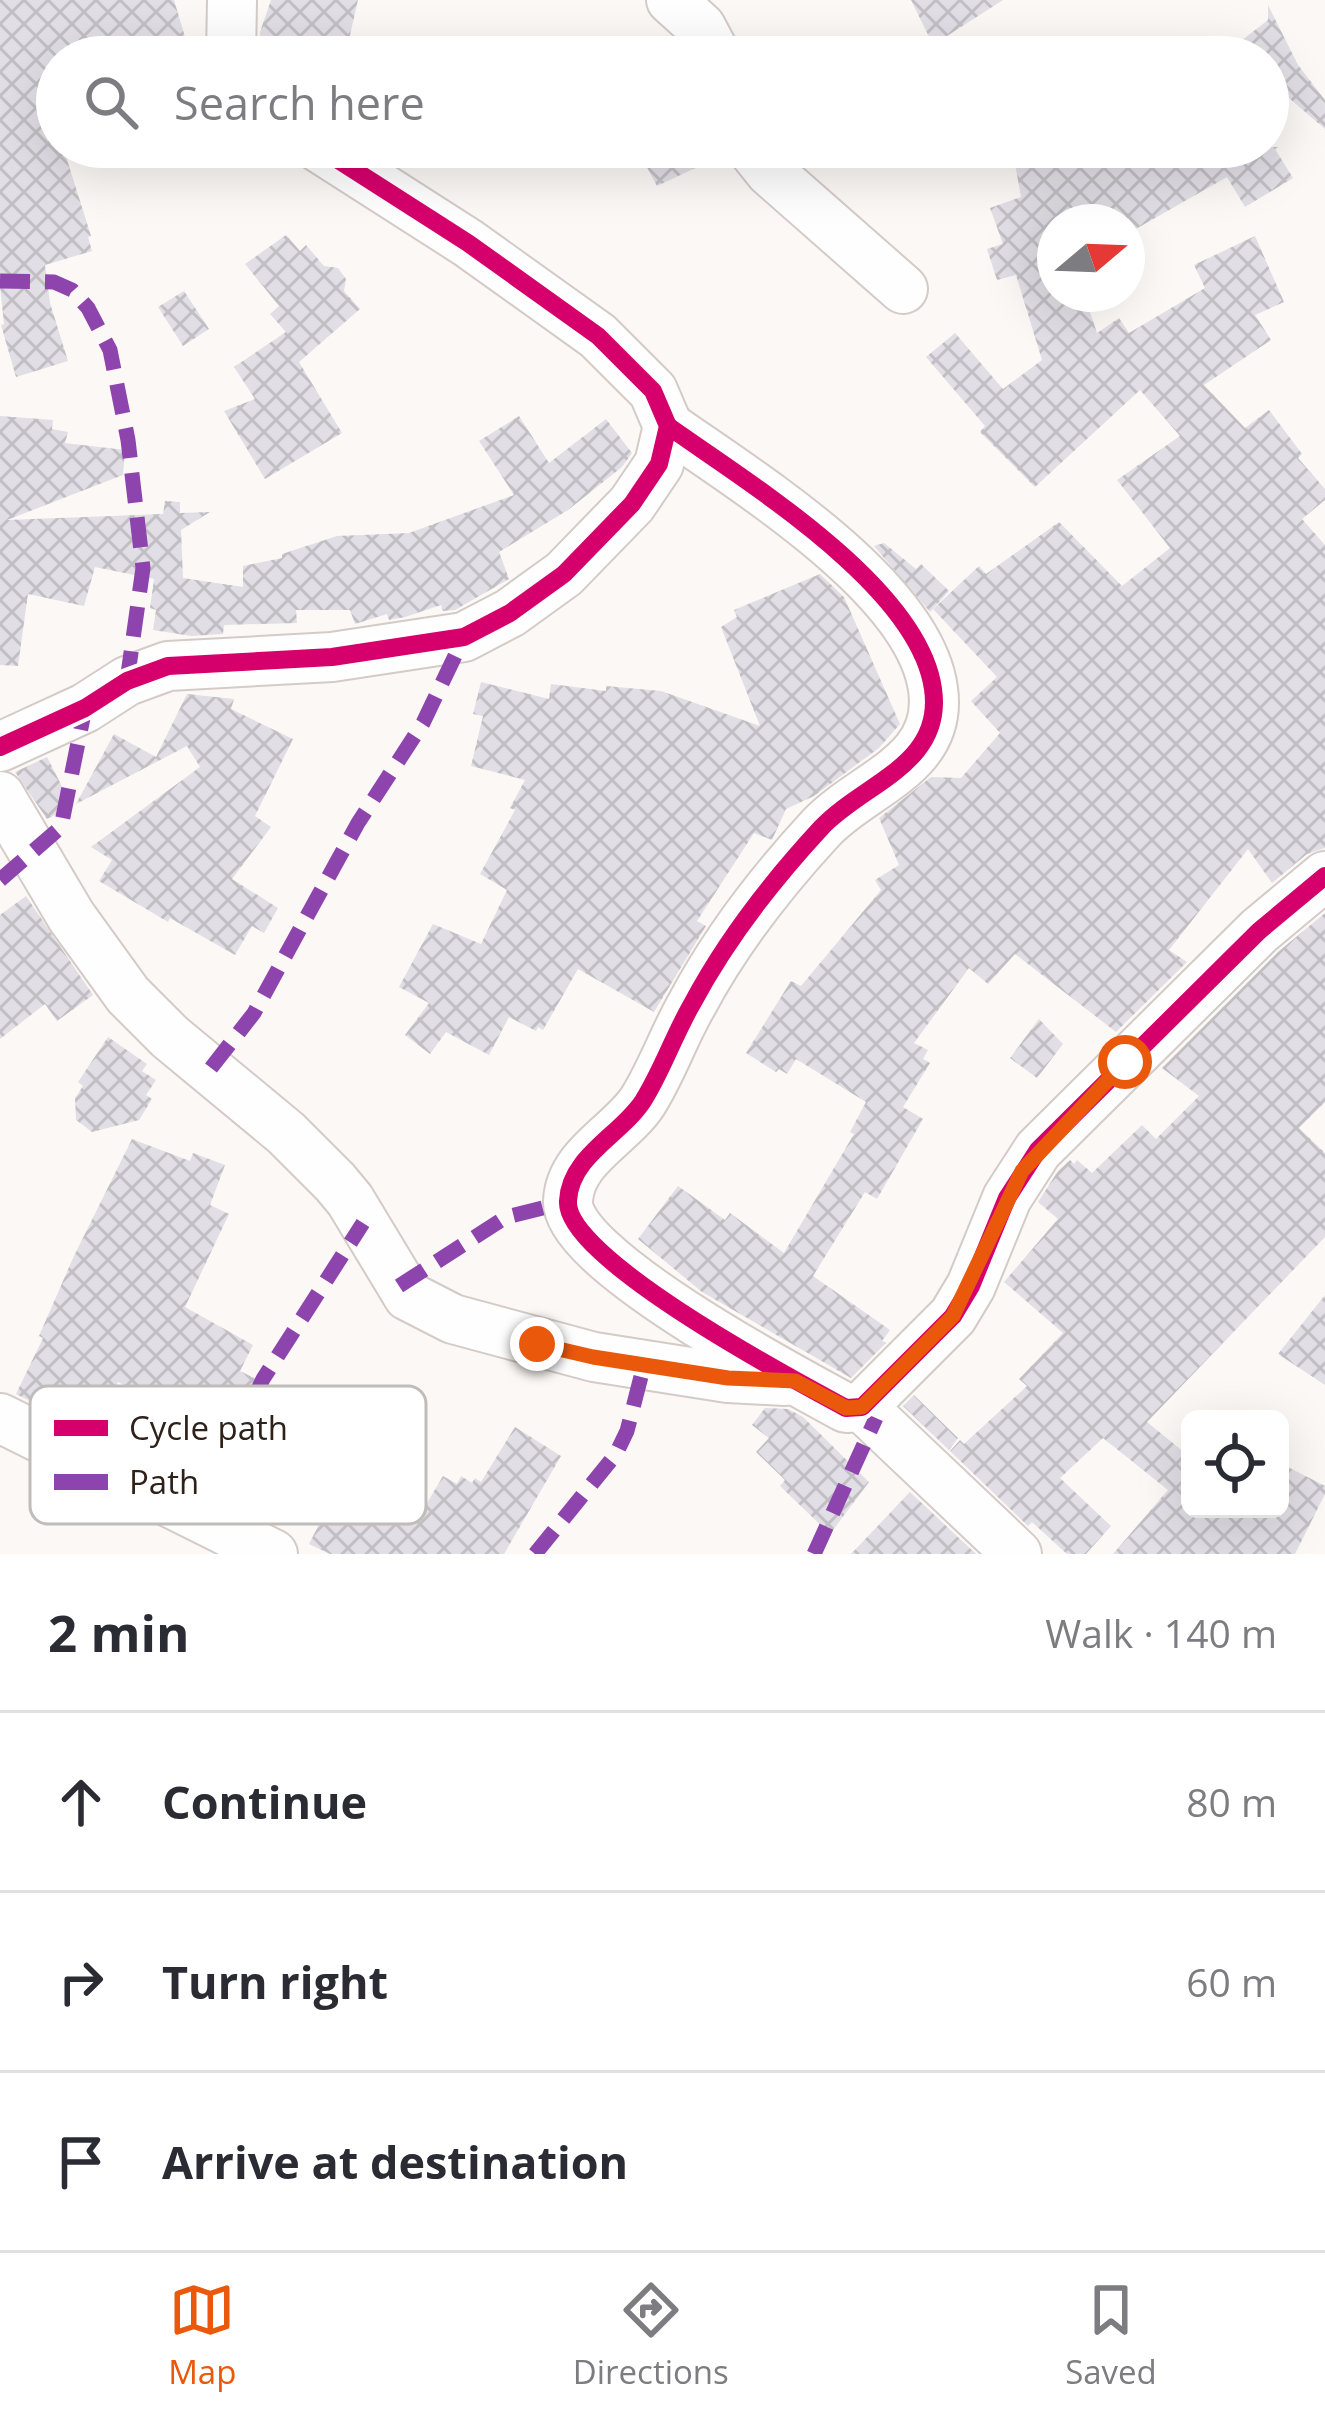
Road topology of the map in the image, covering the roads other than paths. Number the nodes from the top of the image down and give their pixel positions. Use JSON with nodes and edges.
{"nodes":[{"id":1,"x":232,"y":0,"type":"edge"},
{"id":2,"x":670,"y":0,"type":"edge"},
{"id":3,"x":231,"y":36,"type":"edge"},
{"id":4,"x":705,"y":36,"type":"edge"},
{"id":5,"x":351,"y":168,"type":"edge"},
{"id":6,"x":767,"y":168,"type":"edge"},
{"id":7,"x":903,"y":289,"type":"dead end"},
{"id":8,"x":668,"y":426,"type":"junction"},
{"id":9,"x":0,"y":747,"type":"edge"},
{"id":10,"x":0,"y":796,"type":"edge"},
{"id":11,"x":1325,"y":876,"type":"edge"},
{"id":12,"x":795,"y":1381,"type":"junction"},
{"id":13,"x":862,"y":1407,"type":"junction"},
{"id":14,"x":204,"y":1524,"type":"edge"},
{"id":15,"x":273,"y":1554,"type":"edge"},
{"id":16,"x":1017,"y":1554,"type":"edge"}],
"edges":[{"from":1,"to":3,"type":"street"},
{"from":2,"to":4,"type":"street"},
{"from":5,"to":8,"type":"street"},
{"from":6,"to":7,"type":"street"},
{"from":8,"to":9,"type":"street"},
{"from":8,"to":12,"type":"street"},
{"from":10,"to":12,"type":"street"},
{"from":11,"to":13,"type":"street"},
{"from":12,"to":13,"type":"street"},
{"from":13,"to":16,"type":"street"},
{"from":14,"to":15,"type":"street"}]}
